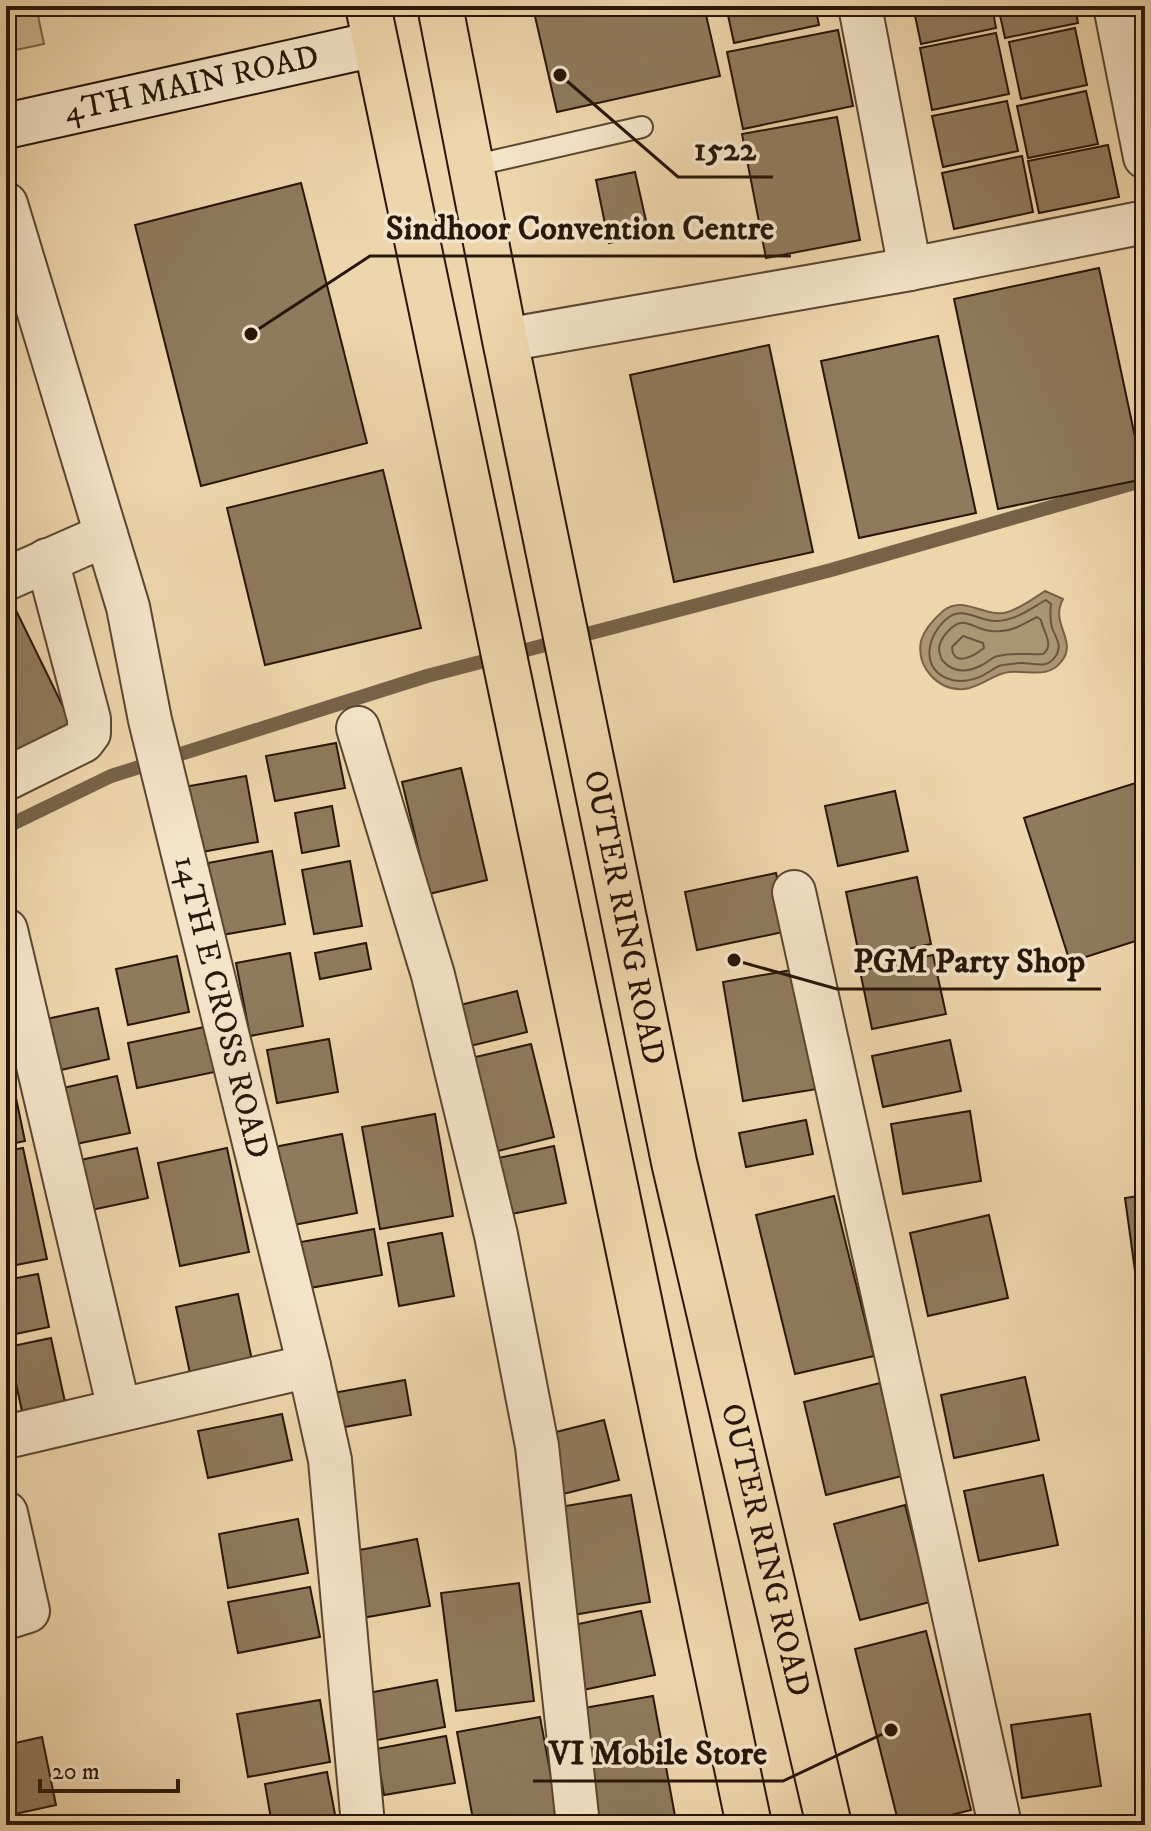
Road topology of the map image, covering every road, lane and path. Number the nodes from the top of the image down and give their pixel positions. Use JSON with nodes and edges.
{"nodes":[{"id":1,"x":440,"y":6,"type":"edge"},
{"id":2,"x":860,"y":6,"type":"edge"},
{"id":3,"x":1115,"y":6,"type":"edge"},
{"id":4,"x":372,"y":25,"type":"edge"},
{"id":5,"x":6,"y":126,"type":"edge"},
{"id":6,"x":642,"y":127,"type":"dead end"},
{"id":7,"x":1145,"y":157,"type":"edge"},
{"id":8,"x":472,"y":166,"type":"junction"},
{"id":9,"x":6,"y":204,"type":"edge"},
{"id":10,"x":1145,"y":222,"type":"edge"},
{"id":11,"x":910,"y":269,"type":"junction"},
{"id":12,"x":505,"y":340,"type":"junction"},
{"id":13,"x":106,"y":535,"type":"junction"},
{"id":14,"x":47,"y":560,"type":"junction"},
{"id":15,"x":6,"y":579,"type":"edge"},
{"id":16,"x":128,"y":607,"type":"junction"},
{"id":17,"x":68,"y":636,"type":"junction"},
{"id":18,"x":358,"y":728,"type":"dead end"},
{"id":19,"x":6,"y":779,"type":"edge"},
{"id":20,"x":794,"y":892,"type":"dead end"},
{"id":21,"x":6,"y":930,"type":"edge"},
{"id":22,"x":309,"y":1366,"type":"junction"},
{"id":23,"x":119,"y":1409,"type":"junction"},
{"id":24,"x":6,"y":1437,"type":"edge"},
{"id":25,"x":6,"y":1513,"type":"edge"},
{"id":26,"x":6,"y":1618,"type":"edge"},
{"id":27,"x":363,"y":1825,"type":"edge"},
{"id":28,"x":578,"y":1825,"type":"edge"},
{"id":29,"x":749,"y":1825,"type":"edge"},
{"id":30,"x":829,"y":1825,"type":"edge"},
{"id":31,"x":1000,"y":1825,"type":"edge"}],
"edges":[{"from":1,"to":8,"type":"highway","name":"OUTER RING ROAD"},
{"from":2,"to":11,"type":"street"},
{"from":3,"to":7,"type":"street"},
{"from":4,"to":5,"type":"street","name":"4TH MAIN ROAD"},
{"from":4,"to":29,"type":"highway","name":"OUTER RING ROAD"},
{"from":6,"to":8,"type":"lane"},
{"from":8,"to":12,"type":"highway","name":"OUTER RING ROAD"},
{"from":9,"to":13,"type":"street","name":"14TH E CROSS ROAD"},
{"from":10,"to":11,"type":"street"},
{"from":11,"to":12,"type":"street"},
{"from":12,"to":30,"type":"highway","name":"OUTER RING ROAD"},
{"from":13,"to":14,"type":"street"},
{"from":13,"to":16,"type":"street","name":"14TH E CROSS ROAD"},
{"from":14,"to":15,"type":"street"},
{"from":14,"to":17,"type":"street"},
{"from":16,"to":17,"type":"street"},
{"from":16,"to":22,"type":"street","name":"14TH E CROSS ROAD"},
{"from":17,"to":19,"type":"street"},
{"from":18,"to":28,"type":"street"},
{"from":20,"to":31,"type":"street"},
{"from":21,"to":23,"type":"street"},
{"from":22,"to":23,"type":"street"},
{"from":22,"to":27,"type":"street","name":"14TH E CROSS ROAD"},
{"from":23,"to":24,"type":"street"},
{"from":25,"to":26,"type":"street"}]}
